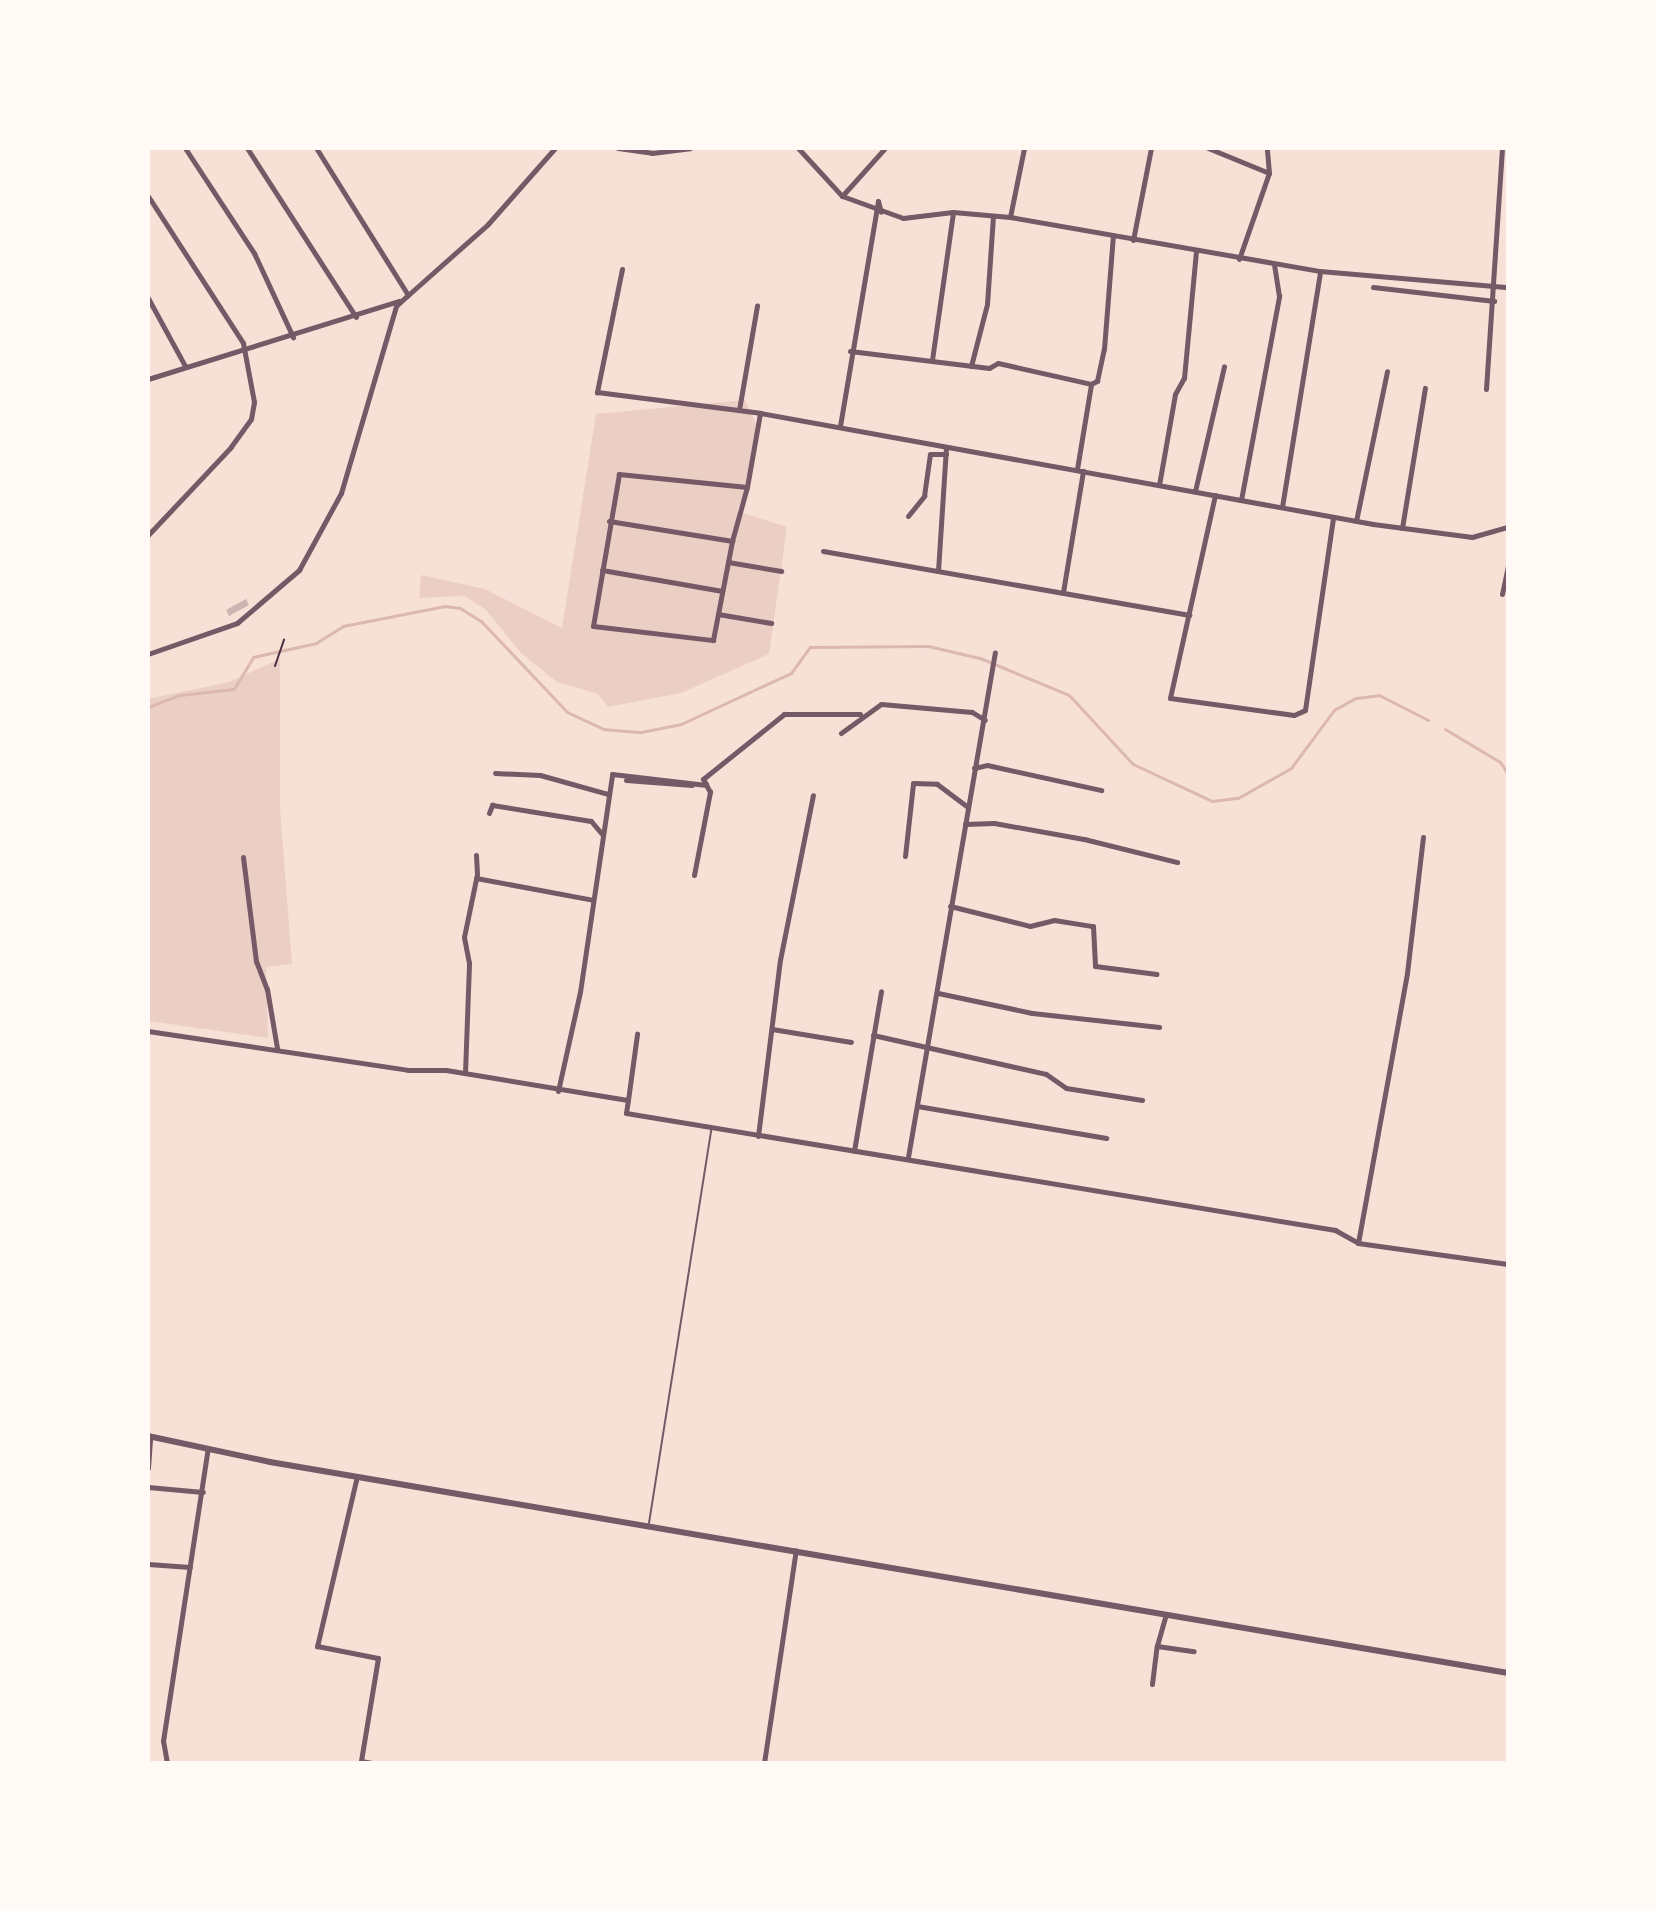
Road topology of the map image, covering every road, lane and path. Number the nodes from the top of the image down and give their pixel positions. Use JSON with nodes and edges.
{"nodes":[{"id":1,"x":185,"y":148,"type":"edge"},
{"id":2,"x":247,"y":148,"type":"edge"},
{"id":3,"x":316,"y":148,"type":"edge"},
{"id":4,"x":555,"y":148,"type":"edge"},
{"id":5,"x":618,"y":148,"type":"edge"},
{"id":6,"x":690,"y":148,"type":"edge"},
{"id":7,"x":798,"y":148,"type":"edge"},
{"id":8,"x":885,"y":148,"type":"edge"},
{"id":9,"x":1024,"y":148,"type":"edge"},
{"id":10,"x":1151,"y":148,"type":"edge"},
{"id":11,"x":1208,"y":148,"type":"edge"},
{"id":12,"x":1267,"y":148,"type":"edge"},
{"id":13,"x":1502,"y":148,"type":"edge"},
{"id":14,"x":1269,"y":173,"type":"junction"},
{"id":15,"x":148,"y":196,"type":"edge"},
{"id":16,"x":842,"y":196,"type":"junction"},
{"id":17,"x":881,"y":212,"type":"junction"},
{"id":18,"x":953,"y":212,"type":"junction"},
{"id":19,"x":993,"y":216,"type":"junction"},
{"id":20,"x":1010,"y":217,"type":"junction"},
{"id":21,"x":1113,"y":235,"type":"junction"},
{"id":22,"x":1133,"y":240,"type":"junction"},
{"id":23,"x":1196,"y":251,"type":"junction"},
{"id":24,"x":1239,"y":259,"type":"junction"},
{"id":25,"x":1274,"y":263,"type":"junction"},
{"id":26,"x":622,"y":269,"type":"dead end"},
{"id":27,"x":1320,"y":271,"type":"junction"},
{"id":28,"x":1373,"y":287,"type":"dead end"},
{"id":29,"x":1508,"y":287,"type":"edge"},
{"id":30,"x":408,"y":295,"type":"junction"},
{"id":31,"x":148,"y":298,"type":"edge"},
{"id":32,"x":1494,"y":301,"type":"junction"},
{"id":33,"x":757,"y":306,"type":"dead end"},
{"id":34,"x":356,"y":317,"type":"junction"},
{"id":35,"x":293,"y":337,"type":"junction"},
{"id":36,"x":245,"y":349,"type":"junction"},
{"id":37,"x":850,"y":351,"type":"junction"},
{"id":38,"x":932,"y":360,"type":"junction"},
{"id":39,"x":185,"y":366,"type":"junction"},
{"id":40,"x":971,"y":366,"type":"junction"},
{"id":41,"x":1224,"y":366,"type":"dead end"},
{"id":42,"x":1387,"y":371,"type":"dead end"},
{"id":43,"x":148,"y":379,"type":"edge"},
{"id":44,"x":1091,"y":384,"type":"junction"},
{"id":45,"x":1425,"y":388,"type":"dead end"},
{"id":46,"x":1486,"y":389,"type":"dead end"},
{"id":47,"x":739,"y":410,"type":"junction"},
{"id":48,"x":760,"y":413,"type":"junction"},
{"id":49,"x":840,"y":426,"type":"junction"},
{"id":50,"x":946,"y":451,"type":"junction"},
{"id":51,"x":1080,"y":470,"type":"junction"},
{"id":52,"x":1159,"y":485,"type":"junction"},
{"id":53,"x":747,"y":487,"type":"junction"},
{"id":54,"x":1195,"y":491,"type":"junction"},
{"id":55,"x":1215,"y":495,"type":"junction"},
{"id":56,"x":1241,"y":500,"type":"junction"},
{"id":57,"x":1282,"y":507,"type":"junction"},
{"id":58,"x":908,"y":516,"type":"dead end"},
{"id":59,"x":1333,"y":517,"type":"junction"},
{"id":60,"x":609,"y":521,"type":"junction"},
{"id":61,"x":1356,"y":521,"type":"junction"},
{"id":62,"x":1508,"y":527,"type":"edge"},
{"id":63,"x":1402,"y":528,"type":"junction"},
{"id":64,"x":148,"y":535,"type":"edge"},
{"id":65,"x":732,"y":541,"type":"junction"},
{"id":66,"x":823,"y":551,"type":"dead end"},
{"id":67,"x":728,"y":562,"type":"junction"},
{"id":68,"x":1508,"y":566,"type":"edge"},
{"id":69,"x":602,"y":570,"type":"junction"},
{"id":70,"x":781,"y":571,"type":"dead end"},
{"id":71,"x":938,"y":571,"type":"junction"},
{"id":72,"x":722,"y":591,"type":"junction"},
{"id":73,"x":1063,"y":592,"type":"junction"},
{"id":74,"x":1502,"y":594,"type":"dead end"},
{"id":75,"x":718,"y":614,"type":"junction"},
{"id":76,"x":1189,"y":615,"type":"junction"},
{"id":77,"x":771,"y":623,"type":"dead end"},
{"id":78,"x":284,"y":640,"type":"dead end"},
{"id":79,"x":148,"y":654,"type":"edge"},
{"id":80,"x":995,"y":654,"type":"dead end"},
{"id":81,"x":275,"y":666,"type":"dead end"},
{"id":82,"x":860,"y":714,"type":"dead end"},
{"id":83,"x":985,"y":720,"type":"junction"},
{"id":84,"x":841,"y":733,"type":"dead end"},
{"id":85,"x":974,"y":768,"type":"junction"},
{"id":86,"x":495,"y":773,"type":"dead end"},
{"id":87,"x":626,"y":780,"type":"dead end"},
{"id":88,"x":704,"y":782,"type":"junction"},
{"id":89,"x":1101,"y":790,"type":"dead end"},
{"id":90,"x":608,"y":794,"type":"junction"},
{"id":91,"x":813,"y":795,"type":"dead end"},
{"id":92,"x":968,"y":808,"type":"junction"},
{"id":93,"x":489,"y":813,"type":"dead end"},
{"id":94,"x":965,"y":824,"type":"junction"},
{"id":95,"x":602,"y":833,"type":"junction"},
{"id":96,"x":1423,"y":837,"type":"dead end"},
{"id":97,"x":476,"y":855,"type":"dead end"},
{"id":98,"x":905,"y":856,"type":"dead end"},
{"id":99,"x":243,"y":857,"type":"dead end"},
{"id":100,"x":1177,"y":862,"type":"dead end"},
{"id":101,"x":694,"y":875,"type":"dead end"},
{"id":102,"x":476,"y":878,"type":"junction"},
{"id":103,"x":593,"y":900,"type":"junction"},
{"id":104,"x":950,"y":906,"type":"junction"},
{"id":105,"x":1156,"y":974,"type":"dead end"},
{"id":106,"x":881,"y":991,"type":"dead end"},
{"id":107,"x":938,"y":993,"type":"junction"},
{"id":108,"x":1159,"y":1027,"type":"dead end"},
{"id":109,"x":772,"y":1029,"type":"junction"},
{"id":110,"x":148,"y":1031,"type":"edge"},
{"id":111,"x":637,"y":1034,"type":"dead end"},
{"id":112,"x":873,"y":1035,"type":"junction"},
{"id":113,"x":851,"y":1042,"type":"dead end"},
{"id":114,"x":928,"y":1047,"type":"junction"},
{"id":115,"x":277,"y":1048,"type":"junction"},
{"id":116,"x":465,"y":1073,"type":"junction"},
{"id":117,"x":558,"y":1091,"type":"junction"},
{"id":118,"x":628,"y":1100,"type":"junction"},
{"id":119,"x":1142,"y":1100,"type":"dead end"},
{"id":120,"x":917,"y":1106,"type":"junction"},
{"id":121,"x":711,"y":1129,"type":"junction"},
{"id":122,"x":758,"y":1136,"type":"junction"},
{"id":123,"x":1106,"y":1138,"type":"dead end"},
{"id":124,"x":854,"y":1151,"type":"junction"},
{"id":125,"x":908,"y":1157,"type":"junction"},
{"id":126,"x":1358,"y":1243,"type":"junction"},
{"id":127,"x":1508,"y":1264,"type":"edge"},
{"id":128,"x":149,"y":1436,"type":"edge"},
{"id":129,"x":208,"y":1447,"type":"junction"},
{"id":130,"x":148,"y":1468,"type":"edge"},
{"id":131,"x":358,"y":1476,"type":"junction"},
{"id":132,"x":148,"y":1487,"type":"edge"},
{"id":133,"x":203,"y":1492,"type":"junction"},
{"id":134,"x":649,"y":1524,"type":"junction"},
{"id":135,"x":796,"y":1550,"type":"junction"},
{"id":136,"x":148,"y":1564,"type":"edge"},
{"id":137,"x":190,"y":1567,"type":"junction"},
{"id":138,"x":1166,"y":1613,"type":"junction"},
{"id":139,"x":1157,"y":1646,"type":"junction"},
{"id":140,"x":1194,"y":1651,"type":"dead end"},
{"id":141,"x":1508,"y":1673,"type":"edge"},
{"id":142,"x":1152,"y":1684,"type":"dead end"},
{"id":143,"x":167,"y":1763,"type":"edge"},
{"id":144,"x":372,"y":1763,"type":"edge"},
{"id":145,"x":764,"y":1763,"type":"edge"}],
"edges":[{"from":1,"to":35,"type":"street"},
{"from":2,"to":34,"type":"street"},
{"from":3,"to":30,"type":"street"},
{"from":4,"to":30,"type":"street"},
{"from":5,"to":6,"type":"street"},
{"from":7,"to":16,"type":"street"},
{"from":8,"to":16,"type":"street"},
{"from":9,"to":20,"type":"street"},
{"from":10,"to":22,"type":"street"},
{"from":11,"to":14,"type":"street"},
{"from":12,"to":14,"type":"street"},
{"from":13,"to":32,"type":"street"},
{"from":14,"to":24,"type":"street"},
{"from":15,"to":36,"type":"street"},
{"from":16,"to":17,"type":"street"},
{"from":17,"to":18,"type":"street"},
{"from":17,"to":37,"type":"street"},
{"from":18,"to":19,"type":"street"},
{"from":18,"to":38,"type":"street"},
{"from":19,"to":20,"type":"street"},
{"from":19,"to":40,"type":"street"},
{"from":20,"to":21,"type":"street"},
{"from":21,"to":22,"type":"street"},
{"from":21,"to":44,"type":"street"},
{"from":22,"to":23,"type":"street"},
{"from":23,"to":24,"type":"street"},
{"from":23,"to":52,"type":"street"},
{"from":24,"to":25,"type":"street"},
{"from":25,"to":27,"type":"street"},
{"from":25,"to":56,"type":"street"},
{"from":26,"to":47,"type":"street"},
{"from":27,"to":29,"type":"street"},
{"from":27,"to":57,"type":"street"},
{"from":28,"to":32,"type":"street"},
{"from":30,"to":34,"type":"street"},
{"from":30,"to":79,"type":"street"},
{"from":31,"to":39,"type":"street"},
{"from":32,"to":46,"type":"street"},
{"from":33,"to":47,"type":"street"},
{"from":34,"to":35,"type":"street"},
{"from":35,"to":36,"type":"street"},
{"from":36,"to":39,"type":"street"},
{"from":36,"to":64,"type":"street"},
{"from":37,"to":38,"type":"street"},
{"from":37,"to":49,"type":"street"},
{"from":38,"to":40,"type":"street"},
{"from":39,"to":43,"type":"street"},
{"from":40,"to":44,"type":"street"},
{"from":41,"to":54,"type":"street"},
{"from":42,"to":61,"type":"street"},
{"from":44,"to":51,"type":"street"},
{"from":45,"to":63,"type":"street"},
{"from":47,"to":48,"type":"street"},
{"from":48,"to":49,"type":"street"},
{"from":48,"to":53,"type":"street"},
{"from":49,"to":50,"type":"street"},
{"from":50,"to":51,"type":"street"},
{"from":50,"to":58,"type":"street"},
{"from":50,"to":71,"type":"street"},
{"from":51,"to":52,"type":"street"},
{"from":51,"to":73,"type":"street"},
{"from":52,"to":54,"type":"street"},
{"from":53,"to":60,"type":"street"},
{"from":53,"to":65,"type":"street"},
{"from":54,"to":55,"type":"street"},
{"from":55,"to":56,"type":"street"},
{"from":55,"to":76,"type":"street"},
{"from":56,"to":57,"type":"street"},
{"from":57,"to":59,"type":"street"},
{"from":59,"to":61,"type":"street"},
{"from":59,"to":76,"type":"street"},
{"from":60,"to":65,"type":"street"},
{"from":60,"to":69,"type":"street"},
{"from":61,"to":63,"type":"street"},
{"from":62,"to":63,"type":"street"},
{"from":65,"to":67,"type":"street"},
{"from":66,"to":71,"type":"street"},
{"from":67,"to":70,"type":"street"},
{"from":67,"to":72,"type":"street"},
{"from":68,"to":74,"type":"street"},
{"from":69,"to":72,"type":"street"},
{"from":69,"to":75,"type":"street"},
{"from":71,"to":73,"type":"street"},
{"from":72,"to":75,"type":"street"},
{"from":73,"to":76,"type":"street"},
{"from":75,"to":77,"type":"street"},
{"from":78,"to":81,"type":"path"},
{"from":80,"to":83,"type":"street"},
{"from":82,"to":88,"type":"street"},
{"from":83,"to":84,"type":"street"},
{"from":83,"to":85,"type":"street"},
{"from":85,"to":89,"type":"street"},
{"from":85,"to":92,"type":"street"},
{"from":86,"to":90,"type":"street"},
{"from":87,"to":88,"type":"street"},
{"from":88,"to":90,"type":"street"},
{"from":88,"to":101,"type":"street"},
{"from":90,"to":95,"type":"street"},
{"from":91,"to":109,"type":"street"},
{"from":92,"to":94,"type":"street"},
{"from":92,"to":98,"type":"street"},
{"from":93,"to":95,"type":"street"},
{"from":94,"to":100,"type":"street"},
{"from":94,"to":104,"type":"street"},
{"from":95,"to":103,"type":"street"},
{"from":96,"to":126,"type":"street"},
{"from":97,"to":102,"type":"street"},
{"from":99,"to":115,"type":"street"},
{"from":102,"to":103,"type":"street"},
{"from":102,"to":116,"type":"street"},
{"from":103,"to":117,"type":"street"},
{"from":104,"to":105,"type":"street"},
{"from":104,"to":107,"type":"street"},
{"from":106,"to":112,"type":"street"},
{"from":107,"to":108,"type":"street"},
{"from":107,"to":114,"type":"street"},
{"from":109,"to":113,"type":"street"},
{"from":109,"to":122,"type":"street"},
{"from":110,"to":115,"type":"street"},
{"from":111,"to":118,"type":"street"},
{"from":112,"to":114,"type":"street"},
{"from":112,"to":124,"type":"street"},
{"from":114,"to":119,"type":"street"},
{"from":114,"to":120,"type":"street"},
{"from":115,"to":116,"type":"street"},
{"from":116,"to":117,"type":"street"},
{"from":117,"to":118,"type":"street"},
{"from":118,"to":121,"type":"street"},
{"from":120,"to":123,"type":"street"},
{"from":120,"to":125,"type":"street"},
{"from":121,"to":122,"type":"street"},
{"from":121,"to":134,"type":"lane"},
{"from":122,"to":124,"type":"street"},
{"from":124,"to":125,"type":"street"},
{"from":125,"to":126,"type":"street"},
{"from":126,"to":127,"type":"street"},
{"from":128,"to":129,"type":"street"},
{"from":128,"to":130,"type":"street"},
{"from":129,"to":131,"type":"street"},
{"from":129,"to":133,"type":"street"},
{"from":131,"to":134,"type":"street"},
{"from":131,"to":144,"type":"street"},
{"from":132,"to":133,"type":"street"},
{"from":133,"to":137,"type":"street"},
{"from":134,"to":135,"type":"street"},
{"from":135,"to":138,"type":"street"},
{"from":135,"to":145,"type":"street"},
{"from":136,"to":137,"type":"street"},
{"from":137,"to":143,"type":"street"},
{"from":138,"to":139,"type":"street"},
{"from":138,"to":141,"type":"street"},
{"from":139,"to":140,"type":"street"},
{"from":139,"to":142,"type":"street"}]}
